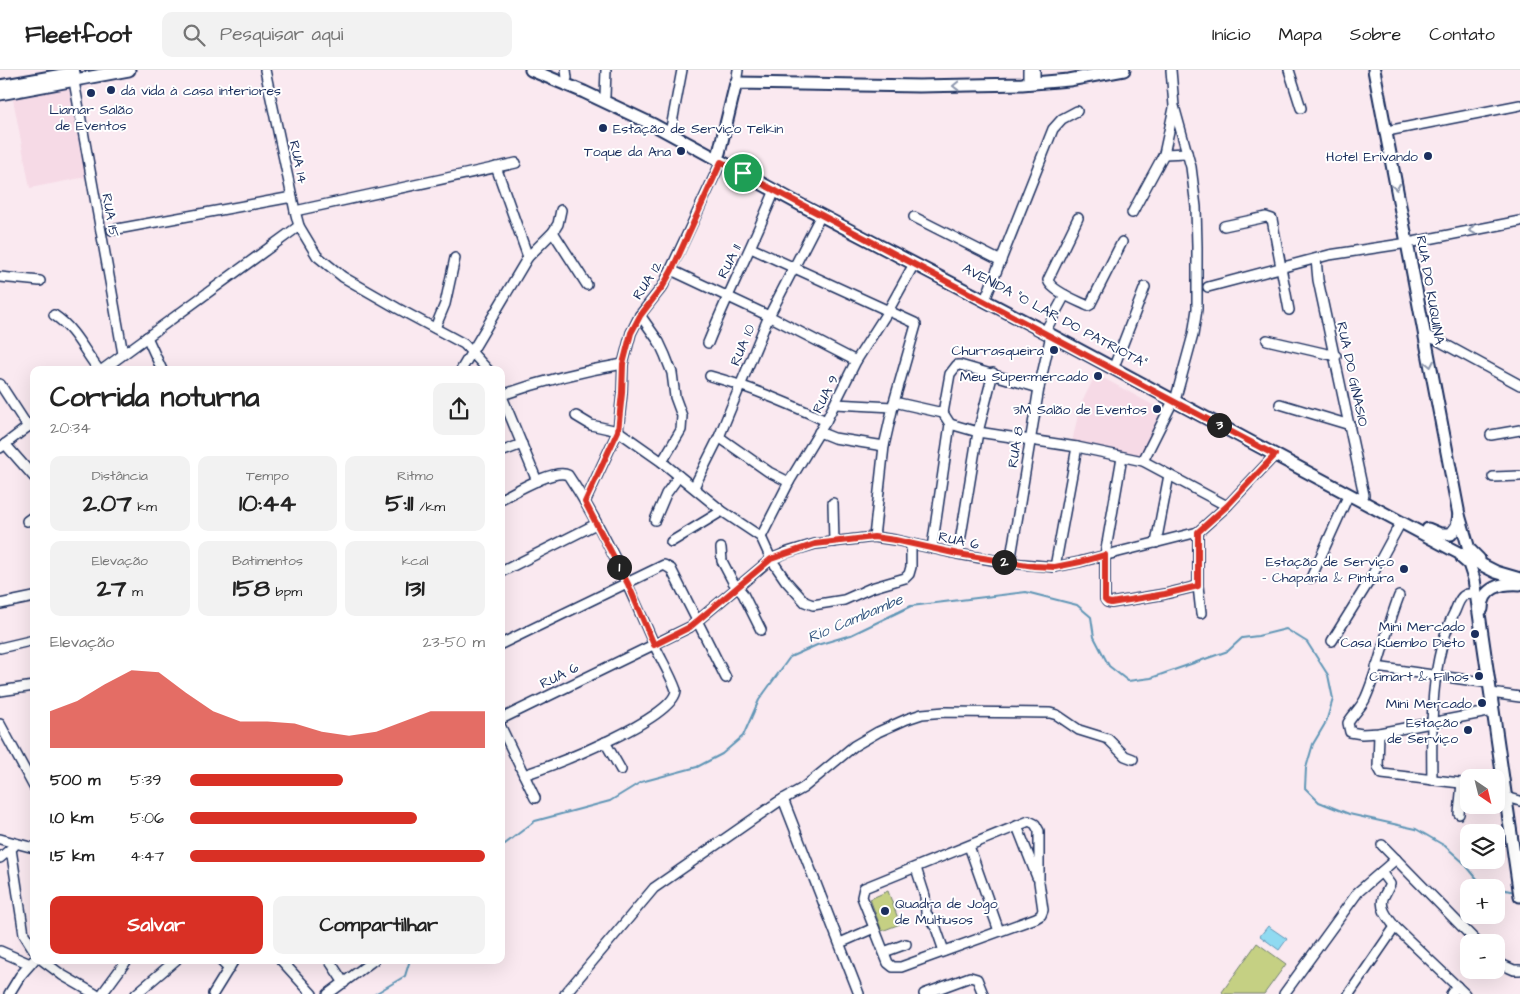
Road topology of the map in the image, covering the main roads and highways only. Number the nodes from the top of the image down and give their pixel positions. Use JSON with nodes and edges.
{"nodes":[{"id":1,"x":88,"y":70,"type":"edge"},
{"id":2,"x":129,"y":70,"type":"edge"},
{"id":3,"x":531,"y":70,"type":"edge"},
{"id":4,"x":549,"y":70,"type":"edge"},
{"id":5,"x":1124,"y":70,"type":"edge"},
{"id":6,"x":1374,"y":70,"type":"edge"},
{"id":7,"x":62,"y":72,"type":"edge"},
{"id":8,"x":566,"y":74,"type":"edge"},
{"id":9,"x":1030,"y":76,"type":"edge"},
{"id":10,"x":0,"y":86,"type":"edge"},
{"id":11,"x":0,"y":94,"type":"edge"},
{"id":12,"x":720,"y":158,"type":"junction"},
{"id":13,"x":1049,"y":331,"type":"junction"},
{"id":14,"x":1175,"y":399,"type":"junction"},
{"id":15,"x":1459,"y":515,"type":"junction"},
{"id":16,"x":1453,"y":550,"type":"junction"},
{"id":17,"x":1517,"y":580,"type":"edge"},
{"id":18,"x":1482,"y":623,"type":"junction"},
{"id":19,"x":1520,"y":896,"type":"edge"}],
"edges":[{"from":1,"to":7,"type":"main road"},
{"from":2,"to":11,"type":"main road"},
{"from":3,"to":12,"type":"main road","name":"AVENIDA \"O LAR DO PATRIOTA\""},
{"from":4,"to":8,"type":"main road","name":"AVENIDA \"O LAR DO PATRIOTA\""},
{"from":5,"to":9,"type":"main road"},
{"from":6,"to":15,"type":"main road","name":"RUA DO KUQUINA","one_way":true},
{"from":7,"to":10,"type":"main road"},
{"from":8,"to":12,"type":"main road","name":"AVENIDA \"O LAR DO PATRIOTA\""},
{"from":9,"to":12,"type":"main road","one_way":true},
{"from":12,"to":13,"type":"main road","name":"AVENIDA \"O LAR DO PATRIOTA\""},
{"from":12,"to":13,"type":"main road","name":"AVENIDA \"O LAR DO PATRIOTA\""},
{"from":13,"to":14,"type":"main road","name":"AVENIDA \"O LAR DO PATRIOTA\""},
{"from":13,"to":14,"type":"main road","name":"AVENIDA \"O LAR DO PATRIOTA\""},
{"from":14,"to":15,"type":"main road","name":"AVENIDA \"O LAR DO PATRIOTA\""},
{"from":14,"to":16,"type":"main road","name":"AVENIDA \"O LAR DO PATRIOTA\""},
{"from":15,"to":17,"type":"main road"},
{"from":16,"to":17,"type":"main road","name":"AVENIDA \"O LAR DO PATRIOTA\""},
{"from":16,"to":18,"type":"main road"},
{"from":17,"to":18,"type":"main road"},
{"from":18,"to":19,"type":"main road"}]}
